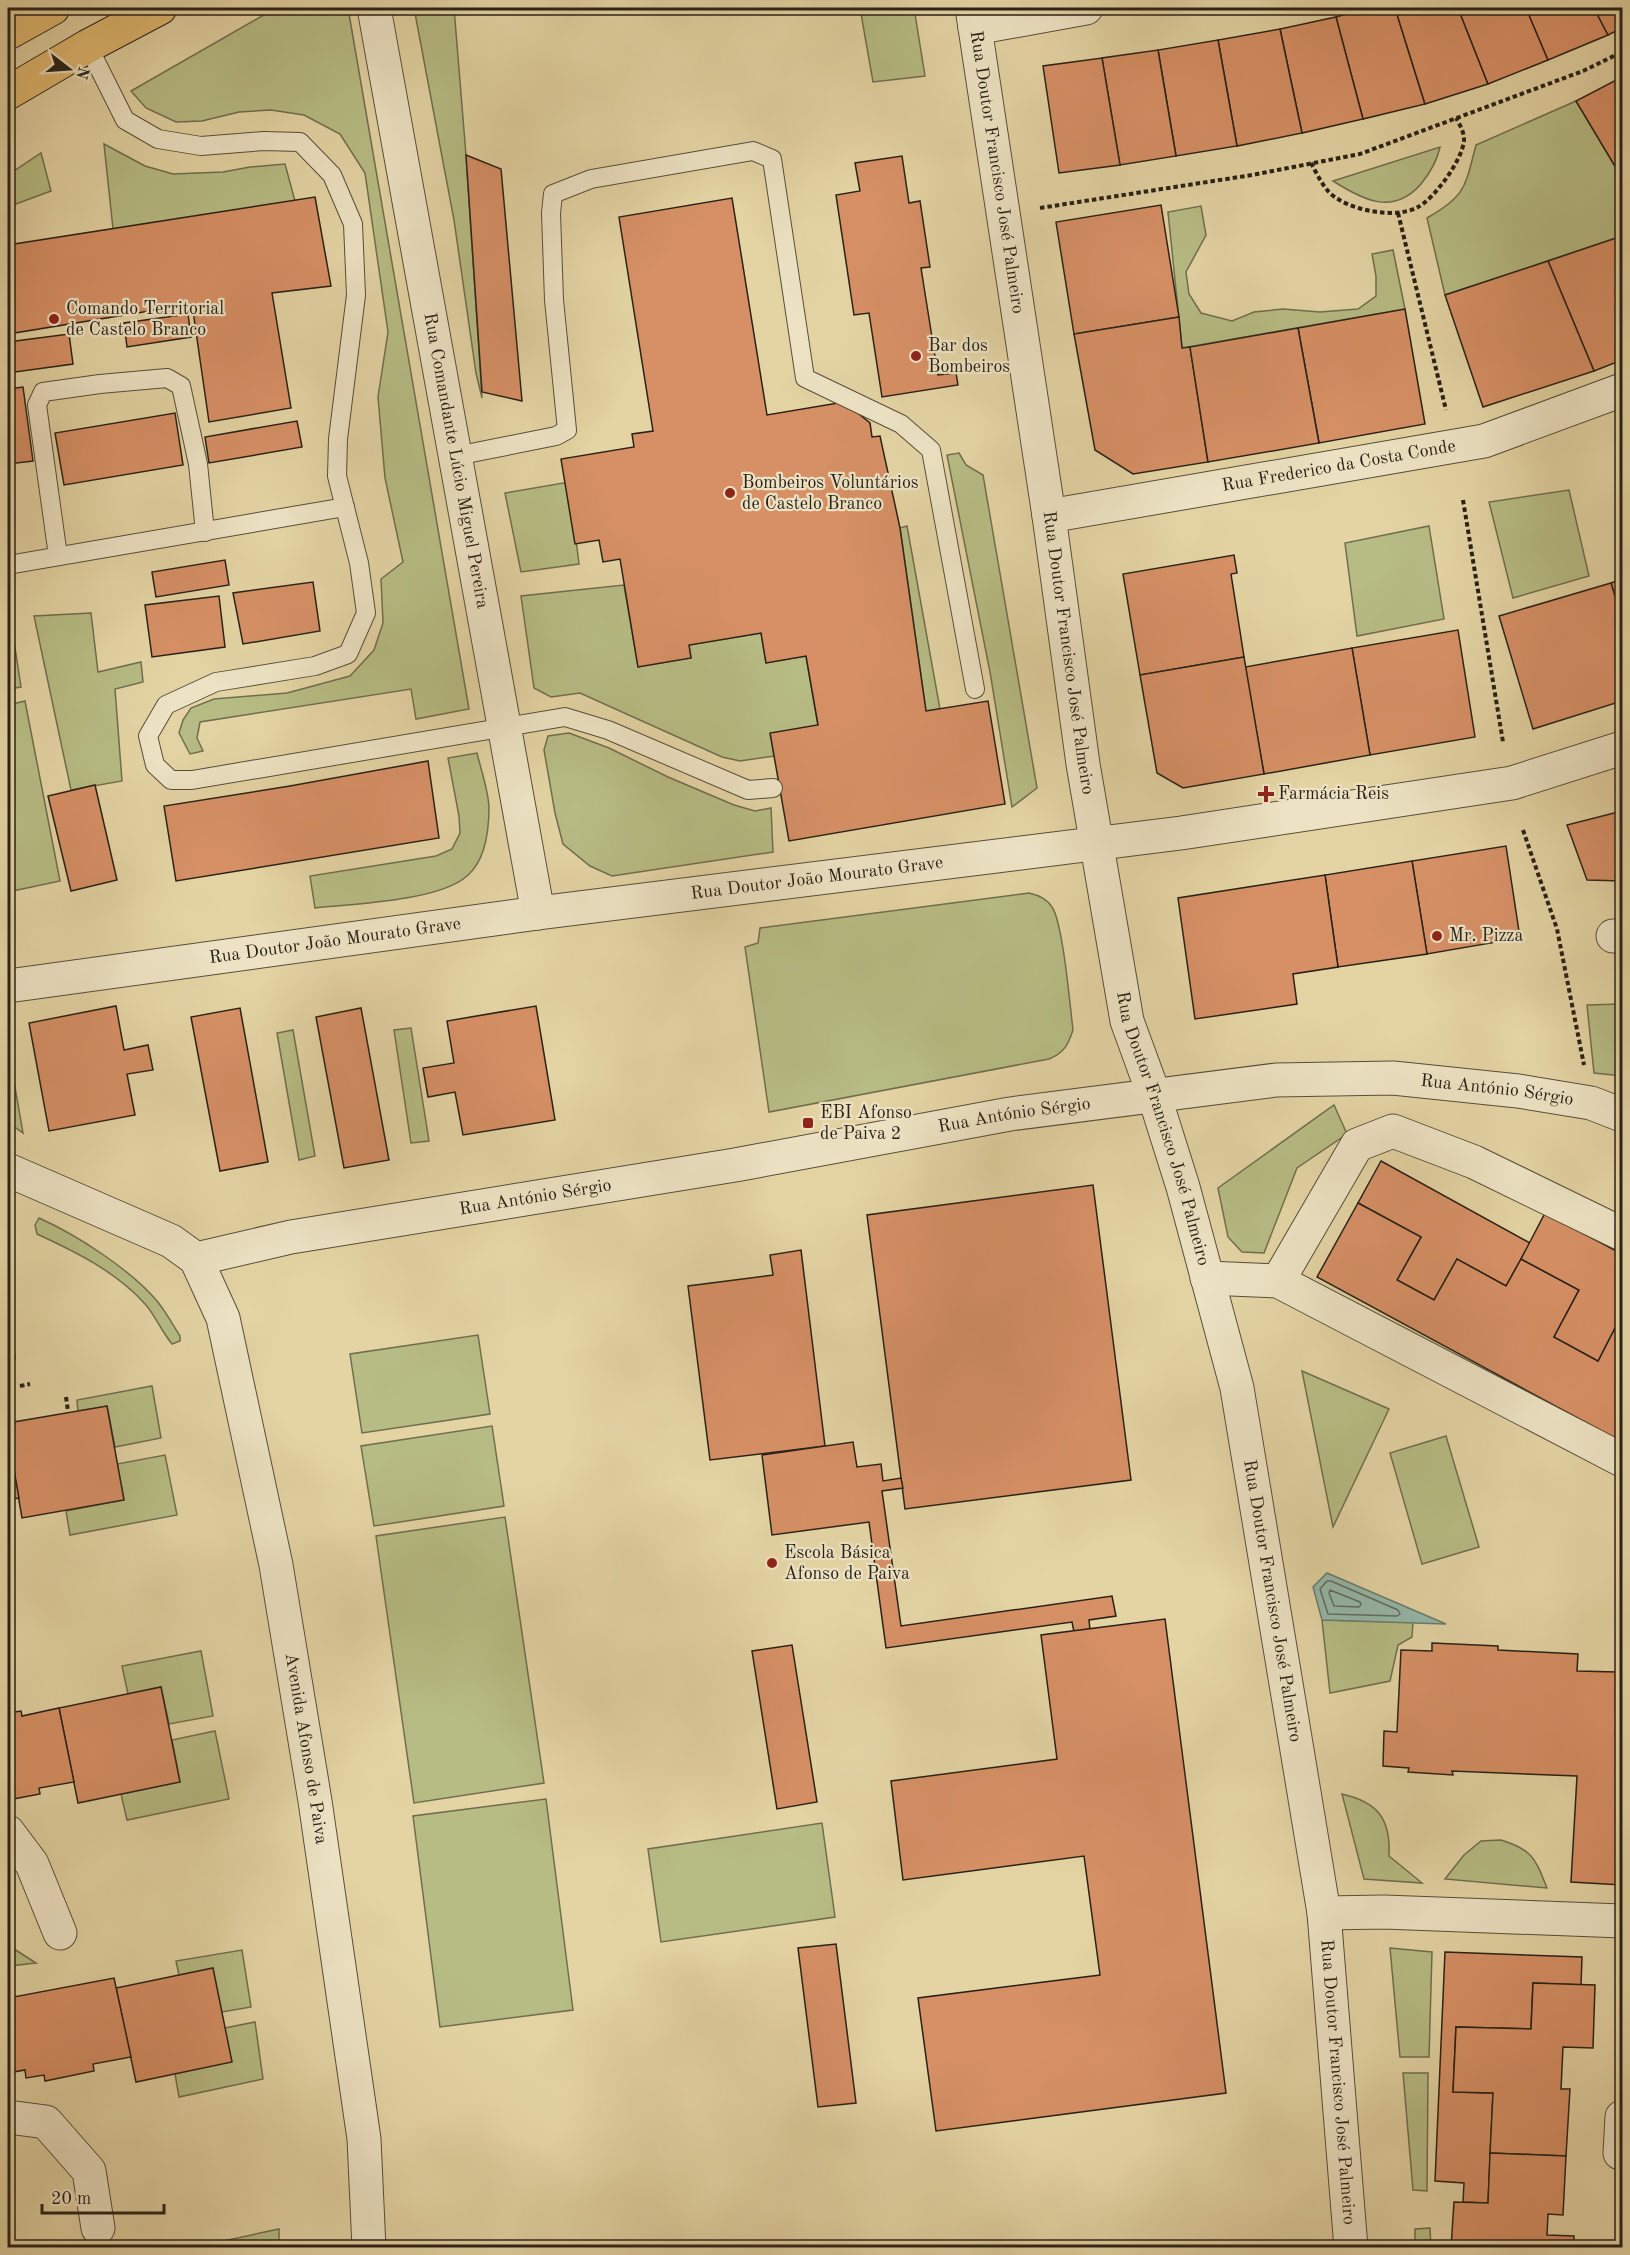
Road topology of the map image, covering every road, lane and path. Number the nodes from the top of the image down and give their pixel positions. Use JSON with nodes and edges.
{"nodes":[{"id":1,"x":52,"y":8,"type":"edge"},
{"id":2,"x":160,"y":8,"type":"edge"},
{"id":3,"x":374,"y":8,"type":"edge"},
{"id":4,"x":1086,"y":8,"type":"edge"},
{"id":5,"x":974,"y":18,"type":"edge"},
{"id":6,"x":8,"y":33,"type":"edge"},
{"id":7,"x":88,"y":46,"type":"junction"},
{"id":8,"x":1623,"y":52,"type":"edge"},
{"id":9,"x":8,"y":93,"type":"edge"},
{"id":10,"x":1456,"y":118,"type":"junction"},
{"id":11,"x":1311,"y":164,"type":"junction"},
{"id":12,"x":1398,"y":213,"type":"junction"},
{"id":13,"x":1004,"y":214,"type":"junction"},
{"id":14,"x":1623,"y":390,"type":"edge"},
{"id":15,"x":1448,"y":417,"type":"dead end"},
{"id":16,"x":456,"y":456,"type":"junction"},
{"id":17,"x":1463,"y":500,"type":"dead end"},
{"id":18,"x":345,"y":507,"type":"junction"},
{"id":19,"x":1049,"y":516,"type":"junction"},
{"id":20,"x":206,"y":532,"type":"junction"},
{"id":21,"x":58,"y":556,"type":"junction"},
{"id":22,"x":8,"y":565,"type":"edge"},
{"id":23,"x":975,"y":689,"type":"dead end"},
{"id":24,"x":505,"y":728,"type":"junction"},
{"id":25,"x":1503,"y":742,"type":"dead end"},
{"id":26,"x":1623,"y":748,"type":"edge"},
{"id":27,"x":773,"y":788,"type":"dead end"},
{"id":28,"x":1523,"y":830,"type":"dead end"},
{"id":29,"x":1098,"y":843,"type":"junction"},
{"id":30,"x":538,"y":914,"type":"junction"},
{"id":31,"x":8,"y":986,"type":"edge"},
{"id":32,"x":1584,"y":1067,"type":"dead end"},
{"id":33,"x":1154,"y":1095,"type":"junction"},
{"id":34,"x":1623,"y":1115,"type":"edge"},
{"id":35,"x":8,"y":1170,"type":"edge"},
{"id":36,"x":1623,"y":1234,"type":"edge"},
{"id":37,"x":196,"y":1259,"type":"junction"},
{"id":38,"x":1207,"y":1278,"type":"junction"},
{"id":39,"x":1278,"y":1281,"type":"junction"},
{"id":40,"x":8,"y":1293,"type":"edge"},
{"id":41,"x":13,"y":1306,"type":"dead end"},
{"id":42,"x":30,"y":1384,"type":"dead end"},
{"id":43,"x":20,"y":1386,"type":"dead end"},
{"id":44,"x":66,"y":1397,"type":"dead end"},
{"id":45,"x":68,"y":1411,"type":"dead end"},
{"id":46,"x":1623,"y":1460,"type":"edge"},
{"id":47,"x":8,"y":1832,"type":"edge"},
{"id":48,"x":1324,"y":1913,"type":"junction"},
{"id":49,"x":1623,"y":1921,"type":"edge"},
{"id":50,"x":60,"y":1933,"type":"dead end"},
{"id":51,"x":8,"y":2117,"type":"edge"},
{"id":52,"x":1623,"y":2117,"type":"edge"},
{"id":53,"x":1623,"y":2153,"type":"edge"},
{"id":54,"x":98,"y":2228,"type":"dead end"},
{"id":55,"x":369,"y":2247,"type":"edge"},
{"id":56,"x":1352,"y":2247,"type":"edge"}],
"edges":[{"from":1,"to":6,"type":"main road"},
{"from":2,"to":7,"type":"main road"},
{"from":3,"to":16,"type":"street","name":"Rua Comandante Lúcio Miguel Pereira"},
{"from":4,"to":5,"type":"street"},
{"from":5,"to":13,"type":"street","name":"Rua Doutor Francisco José Palmeiro"},
{"from":7,"to":9,"type":"main road"},
{"from":7,"to":18,"type":"lane"},
{"from":8,"to":10,"type":"path"},
{"from":10,"to":11,"type":"path"},
{"from":10,"to":12,"type":"path"},
{"from":11,"to":12,"type":"path"},
{"from":11,"to":13,"type":"path"},
{"from":12,"to":15,"type":"path"},
{"from":13,"to":19,"type":"street","name":"Rua Doutor Francisco José Palmeiro"},
{"from":14,"to":19,"type":"street","name":"Rua Frederico da Costa Conde"},
{"from":16,"to":23,"type":"lane"},
{"from":16,"to":24,"type":"street","name":"Rua Comandante Lúcio Miguel Pereira"},
{"from":17,"to":25,"type":"path"},
{"from":18,"to":20,"type":"lane"},
{"from":18,"to":24,"type":"lane"},
{"from":19,"to":29,"type":"street","name":"Rua Doutor Francisco José Palmeiro"},
{"from":20,"to":21,"type":"lane"},
{"from":20,"to":21,"type":"lane"},
{"from":21,"to":22,"type":"lane"},
{"from":24,"to":27,"type":"lane"},
{"from":24,"to":30,"type":"street","name":"Rua Comandante Lúcio Miguel Pereira"},
{"from":26,"to":29,"type":"street","name":"Rua Doutor João Mourato Grave"},
{"from":28,"to":32,"type":"path"},
{"from":29,"to":30,"type":"street","name":"Rua Doutor João Mourato Grave"},
{"from":29,"to":33,"type":"street","name":"Rua Doutor Francisco José Palmeiro"},
{"from":30,"to":31,"type":"street","name":"Rua Doutor João Mourato Grave"},
{"from":33,"to":34,"type":"street","name":"Rua António Sérgio"},
{"from":33,"to":37,"type":"street","name":"Rua António Sérgio"},
{"from":33,"to":38,"type":"street","name":"Rua Doutor Francisco José Palmeiro"},
{"from":35,"to":37,"type":"street"},
{"from":36,"to":39,"type":"street"},
{"from":37,"to":55,"type":"street","name":"Avenida Afonso de Paiva"},
{"from":38,"to":39,"type":"street"},
{"from":38,"to":48,"type":"street","name":"Rua Doutor Francisco José Palmeiro"},
{"from":39,"to":46,"type":"street"},
{"from":40,"to":41,"type":"path"},
{"from":42,"to":43,"type":"path"},
{"from":44,"to":45,"type":"path"},
{"from":47,"to":50,"type":"street"},
{"from":48,"to":49,"type":"street"},
{"from":48,"to":56,"type":"street","name":"Rua Doutor Francisco José Palmeiro"},
{"from":51,"to":54,"type":"street"},
{"from":52,"to":53,"type":"street"}]}
